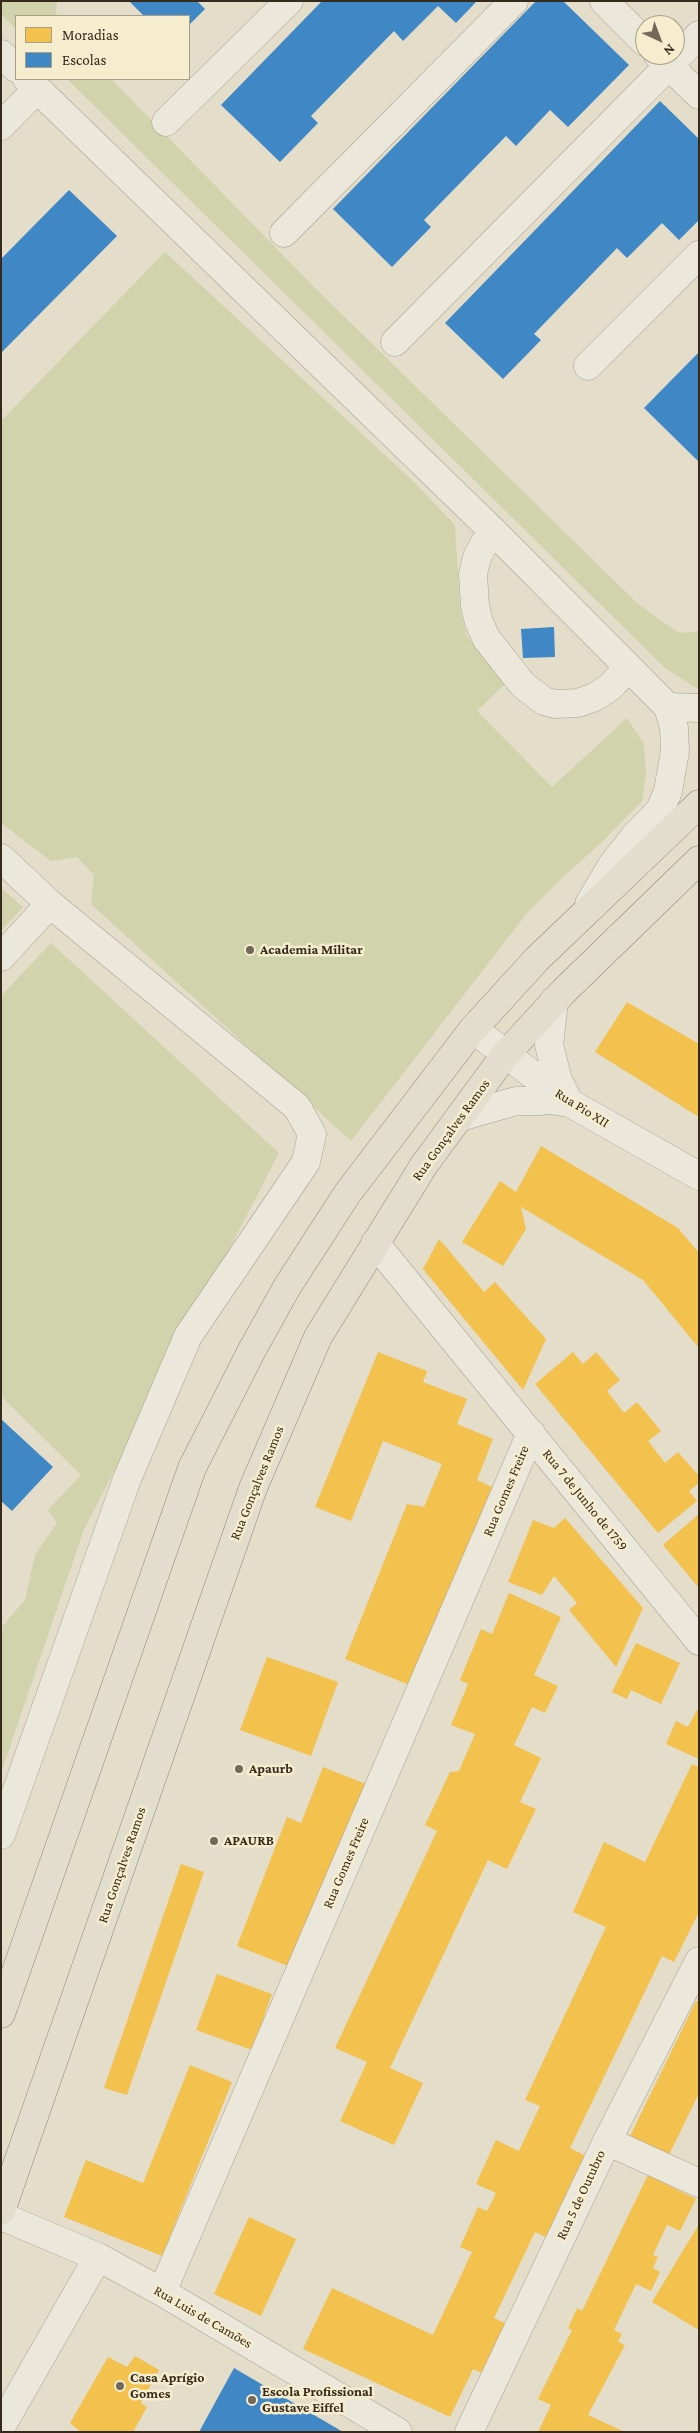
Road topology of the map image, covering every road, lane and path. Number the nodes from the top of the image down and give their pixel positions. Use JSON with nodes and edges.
{"nodes":[{"id":1,"x":289,"y":1,"type":"edge"},
{"id":2,"x":514,"y":1,"type":"edge"},
{"id":3,"x":604,"y":1,"type":"edge"},
{"id":4,"x":635,"y":32,"type":"edge"},
{"id":5,"x":699,"y":34,"type":"edge"},
{"id":6,"x":685,"y":44,"type":"edge"},
{"id":7,"x":1,"y":54,"type":"edge"},
{"id":8,"x":659,"y":65,"type":"edge"},
{"id":9,"x":669,"y":65,"type":"edge"},
{"id":10,"x":15,"y":67,"type":"edge"},
{"id":11,"x":32,"y":84,"type":"edge"},
{"id":12,"x":699,"y":95,"type":"edge"},
{"id":13,"x":166,"y":122,"type":"dead end"},
{"id":14,"x":1,"y":126,"type":"edge"},
{"id":15,"x":284,"y":233,"type":"dead end"},
{"id":16,"x":699,"y":255,"type":"edge"},
{"id":17,"x":395,"y":342,"type":"dead end"},
{"id":18,"x":588,"y":366,"type":"dead end"},
{"id":19,"x":495,"y":533,"type":"junction"},
{"id":20,"x":628,"y":668,"type":"junction"},
{"id":21,"x":668,"y":707,"type":"junction"},
{"id":22,"x":699,"y":708,"type":"edge"},
{"id":23,"x":699,"y":804,"type":"edge"},
{"id":24,"x":1,"y":858,"type":"edge"},
{"id":25,"x":699,"y":860,"type":"edge"},
{"id":26,"x":50,"y":904,"type":"junction"},
{"id":27,"x":584,"y":914,"type":"junction"},
{"id":28,"x":1,"y":958,"type":"edge"},
{"id":29,"x":554,"y":1001,"type":"junction"},
{"id":30,"x":473,"y":1028,"type":"junction"},
{"id":31,"x":505,"y":1055,"type":"junction"},
{"id":32,"x":570,"y":1103,"type":"junction"},
{"id":33,"x":460,"y":1117,"type":"junction"},
{"id":34,"x":699,"y":1176,"type":"edge"},
{"id":35,"x":375,"y":1244,"type":"junction"},
{"id":36,"x":531,"y":1433,"type":"junction"},
{"id":37,"x":699,"y":1641,"type":"edge"},
{"id":38,"x":1,"y":1836,"type":"edge"},
{"id":39,"x":699,"y":1961,"type":"edge"},
{"id":40,"x":1,"y":2014,"type":"edge"},
{"id":41,"x":607,"y":2141,"type":"junction"},
{"id":42,"x":698,"y":2180,"type":"edge"},
{"id":43,"x":1,"y":2211,"type":"edge"},
{"id":44,"x":1,"y":2216,"type":"edge"},
{"id":45,"x":98,"y":2257,"type":"junction"},
{"id":46,"x":162,"y":2292,"type":"junction"},
{"id":47,"x":1,"y":2427,"type":"edge"},
{"id":48,"x":398,"y":2432,"type":"edge"},
{"id":49,"x":469,"y":2432,"type":"edge"}],
"edges":[{"from":1,"to":13,"type":"street"},
{"from":2,"to":15,"type":"street"},
{"from":3,"to":4,"type":"street"},
{"from":5,"to":6,"type":"street"},
{"from":7,"to":10,"type":"street"},
{"from":8,"to":17,"type":"street"},
{"from":9,"to":12,"type":"street"},
{"from":11,"to":14,"type":"street"},
{"from":11,"to":19,"type":"street"},
{"from":16,"to":18,"type":"street"},
{"from":19,"to":20,"type":"street"},
{"from":19,"to":20,"type":"street"},
{"from":20,"to":21,"type":"street"},
{"from":21,"to":22,"type":"street"},
{"from":21,"to":27,"type":"street"},
{"from":23,"to":27,"type":"main road"},
{"from":24,"to":26,"type":"street"},
{"from":25,"to":29,"type":"main road","name":"Rua Gonçalves Ramos"},
{"from":26,"to":28,"type":"street"},
{"from":26,"to":38,"type":"street"},
{"from":27,"to":30,"type":"main road"},
{"from":29,"to":31,"type":"main road","name":"Rua Gonçalves Ramos"},
{"from":29,"to":32,"type":"street"},
{"from":30,"to":31,"type":"street","name":"Rua Pio XII"},
{"from":30,"to":40,"type":"main road"},
{"from":31,"to":32,"type":"street","name":"Rua Pio XII"},
{"from":31,"to":33,"type":"main road","name":"Rua Gonçalves Ramos"},
{"from":32,"to":33,"type":"street"},
{"from":32,"to":34,"type":"street","name":"Rua Pio XII"},
{"from":33,"to":35,"type":"main road","name":"Rua Gonçalves Ramos"},
{"from":35,"to":36,"type":"street","name":"Rua 7 de Junho de 1759"},
{"from":35,"to":43,"type":"main road","name":"Rua Gonçalves Ramos"},
{"from":36,"to":37,"type":"street","name":"Rua 7 de Junho de 1759"},
{"from":36,"to":46,"type":"street","name":"Rua Gomes Freire"},
{"from":39,"to":41,"type":"street","name":"Rua 5 de Outubro"},
{"from":41,"to":42,"type":"street"},
{"from":41,"to":49,"type":"street","name":"Rua 5 de Outubro"},
{"from":44,"to":45,"type":"street","name":"Rua Luis de Camões"},
{"from":45,"to":46,"type":"street","name":"Rua Luis de Camões"},
{"from":45,"to":47,"type":"street"},
{"from":46,"to":48,"type":"street","name":"Rua Luis de Camões"}]}
